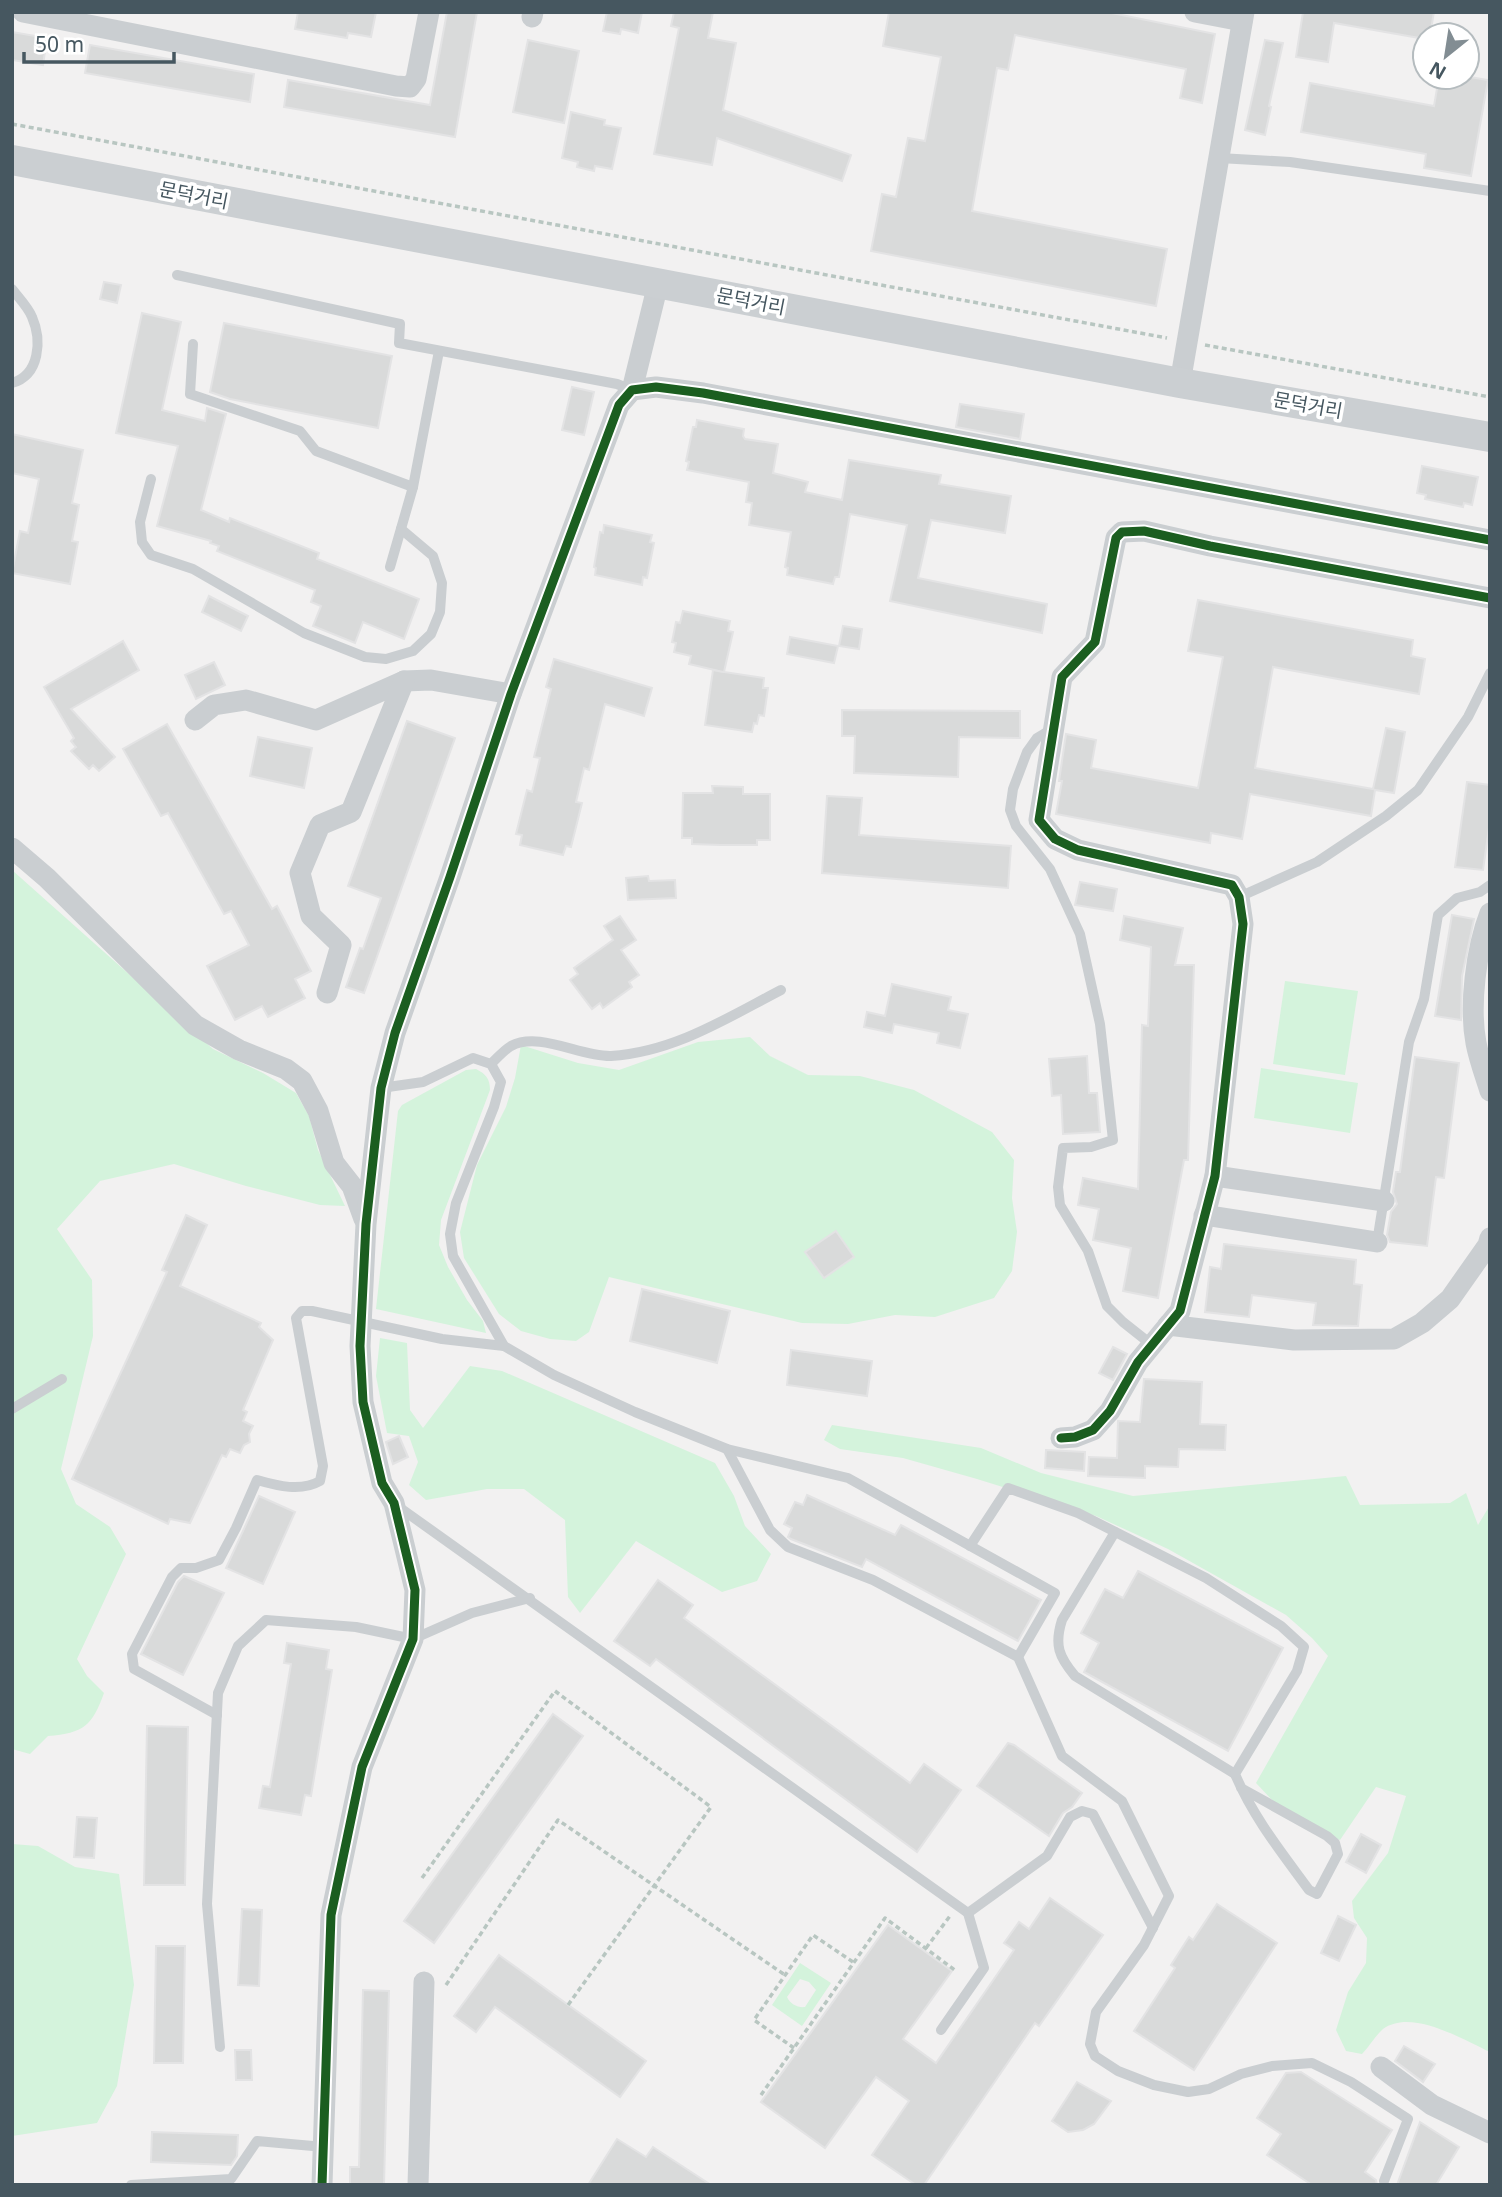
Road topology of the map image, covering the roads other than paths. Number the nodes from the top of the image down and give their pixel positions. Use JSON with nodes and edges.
{"nodes":[{"id":1,"x":23,"y":12,"type":"edge"},
{"id":2,"x":429,"y":12,"type":"edge"},
{"id":3,"x":1195,"y":12,"type":"edge"},
{"id":4,"x":1243,"y":17,"type":"edge"},
{"id":5,"x":1219,"y":158,"type":"junction"},
{"id":6,"x":12,"y":160,"type":"edge"},
{"id":7,"x":1490,"y":191,"type":"edge"},
{"id":8,"x":177,"y":275,"type":"dead end"},
{"id":9,"x":658,"y":284,"type":"junction"},
{"id":10,"x":12,"y":289,"type":"edge"},
{"id":11,"x":193,"y":344,"type":"dead end"},
{"id":12,"x":439,"y":351,"type":"junction"},
{"id":13,"x":12,"y":383,"type":"edge"},
{"id":14,"x":1180,"y":383,"type":"junction"},
{"id":15,"x":632,"y":390,"type":"junction"},
{"id":16,"x":1490,"y":437,"type":"edge"},
{"id":17,"x":150,"y":479,"type":"dead end"},
{"id":18,"x":413,"y":487,"type":"junction"},
{"id":19,"x":401,"y":529,"type":"junction"},
{"id":20,"x":1490,"y":540,"type":"edge"},
{"id":21,"x":390,"y":567,"type":"dead end"},
{"id":22,"x":1490,"y":598,"type":"edge"},
{"id":23,"x":1490,"y":673,"type":"edge"},
{"id":24,"x":404,"y":681,"type":"junction"},
{"id":25,"x":511,"y":694,"type":"junction"},
{"id":26,"x":195,"y":720,"type":"dead end"},
{"id":27,"x":1054,"y":728,"type":"junction"},
{"id":28,"x":12,"y":848,"type":"edge"},
{"id":29,"x":1490,"y":885,"type":"edge"},
{"id":30,"x":1240,"y":897,"type":"junction"},
{"id":31,"x":1490,"y":914,"type":"edge"},
{"id":32,"x":781,"y":990,"type":"dead end"},
{"id":33,"x":327,"y":993,"type":"dead end"},
{"id":34,"x":491,"y":1064,"type":"junction"},
{"id":35,"x":381,"y":1088,"type":"junction"},
{"id":36,"x":1490,"y":1091,"type":"edge"},
{"id":37,"x":1215,"y":1176,"type":"junction"},
{"id":38,"x":1384,"y":1201,"type":"junction"},
{"id":39,"x":1204,"y":1215,"type":"junction"},
{"id":40,"x":366,"y":1224,"type":"junction"},
{"id":41,"x":1490,"y":1238,"type":"edge"},
{"id":42,"x":1377,"y":1242,"type":"joint"},
{"id":43,"x":1168,"y":1325,"type":"junction"},
{"id":44,"x":1152,"y":1345,"type":"junction"},
{"id":45,"x":504,"y":1346,"type":"junction"},
{"id":46,"x":62,"y":1379,"type":"dead end"},
{"id":47,"x":12,"y":1409,"type":"edge"},
{"id":48,"x":1061,"y":1438,"type":"dead end"},
{"id":49,"x":727,"y":1449,"type":"junction"},
{"id":50,"x":394,"y":1503,"type":"junction"},
{"id":51,"x":1115,"y":1532,"type":"junction"},
{"id":52,"x":970,"y":1546,"type":"junction"},
{"id":53,"x":530,"y":1598,"type":"junction"},
{"id":54,"x":413,"y":1639,"type":"junction"},
{"id":55,"x":1018,"y":1657,"type":"junction"},
{"id":56,"x":217,"y":1715,"type":"junction"},
{"id":57,"x":1235,"y":1774,"type":"junction"},
{"id":58,"x":1241,"y":1788,"type":"junction"},
{"id":59,"x":968,"y":1913,"type":"junction"},
{"id":60,"x":1153,"y":1928,"type":"junction"},
{"id":61,"x":424,"y":1982,"type":"dead end"},
{"id":62,"x":941,"y":2030,"type":"dead end"},
{"id":63,"x":220,"y":2047,"type":"dead end"},
{"id":64,"x":1381,"y":2067,"type":"dead end"},
{"id":65,"x":1490,"y":2133,"type":"edge"},
{"id":66,"x":324,"y":2147,"type":"junction"},
{"id":67,"x":1384,"y":2180,"type":"dead end"},
{"id":68,"x":131,"y":2185,"type":"edge"},
{"id":69,"x":323,"y":2185,"type":"edge"},
{"id":70,"x":418,"y":2185,"type":"edge"}],
"edges":[{"from":1,"to":2,"type":"street"},
{"from":3,"to":4,"type":"street"},
{"from":4,"to":5,"type":"street"},
{"from":5,"to":7,"type":"lane"},
{"from":5,"to":14,"type":"street"},
{"from":6,"to":9,"type":"main road","name":"문덕거리"},
{"from":8,"to":12,"type":"lane"},
{"from":9,"to":14,"type":"main road","name":"문덕거리"},
{"from":9,"to":15,"type":"street"},
{"from":10,"to":13,"type":"lane"},
{"from":11,"to":18,"type":"lane"},
{"from":12,"to":15,"type":"lane"},
{"from":12,"to":18,"type":"lane"},
{"from":14,"to":16,"type":"main road","name":"문덕거리"},
{"from":15,"to":20,"type":"street"},
{"from":15,"to":25,"type":"street"},
{"from":17,"to":19,"type":"lane"},
{"from":18,"to":19,"type":"lane"},
{"from":19,"to":21,"type":"lane"},
{"from":22,"to":27,"type":"street"},
{"from":23,"to":30,"type":"lane"},
{"from":24,"to":25,"type":"street"},
{"from":24,"to":26,"type":"street"},
{"from":24,"to":33,"type":"street"},
{"from":25,"to":35,"type":"street"},
{"from":27,"to":30,"type":"street"},
{"from":27,"to":44,"type":"lane"},
{"from":28,"to":40,"type":"street"},
{"from":29,"to":38,"type":"lane"},
{"from":30,"to":37,"type":"street"},
{"from":31,"to":36,"type":"street"},
{"from":32,"to":34,"type":"lane"},
{"from":34,"to":35,"type":"lane"},
{"from":34,"to":45,"type":"lane"},
{"from":35,"to":40,"type":"street"},
{"from":37,"to":38,"type":"street"},
{"from":37,"to":39,"type":"street"},
{"from":38,"to":42,"type":"lane"},
{"from":39,"to":42,"type":"street"},
{"from":39,"to":43,"type":"street"},
{"from":40,"to":50,"type":"street"},
{"from":41,"to":43,"type":"street"},
{"from":43,"to":44,"type":"street"},
{"from":44,"to":48,"type":"street"},
{"from":45,"to":49,"type":"lane"},
{"from":45,"to":56,"type":"lane"},
{"from":46,"to":47,"type":"lane"},
{"from":49,"to":52,"type":"lane"},
{"from":49,"to":55,"type":"lane"},
{"from":50,"to":53,"type":"lane"},
{"from":50,"to":54,"type":"street"},
{"from":51,"to":52,"type":"lane"},
{"from":51,"to":57,"type":"lane"},
{"from":51,"to":57,"type":"lane"},
{"from":52,"to":55,"type":"lane"},
{"from":53,"to":54,"type":"lane"},
{"from":53,"to":59,"type":"lane"},
{"from":54,"to":56,"type":"lane"},
{"from":54,"to":66,"type":"street"},
{"from":55,"to":60,"type":"lane"},
{"from":56,"to":63,"type":"lane"},
{"from":57,"to":58,"type":"lane"},
{"from":58,"to":58,"type":"lane"},
{"from":59,"to":60,"type":"lane"},
{"from":59,"to":62,"type":"lane"},
{"from":60,"to":67,"type":"lane"},
{"from":61,"to":70,"type":"street"},
{"from":64,"to":65,"type":"street"},
{"from":66,"to":68,"type":"lane"},
{"from":66,"to":69,"type":"street"}]}
